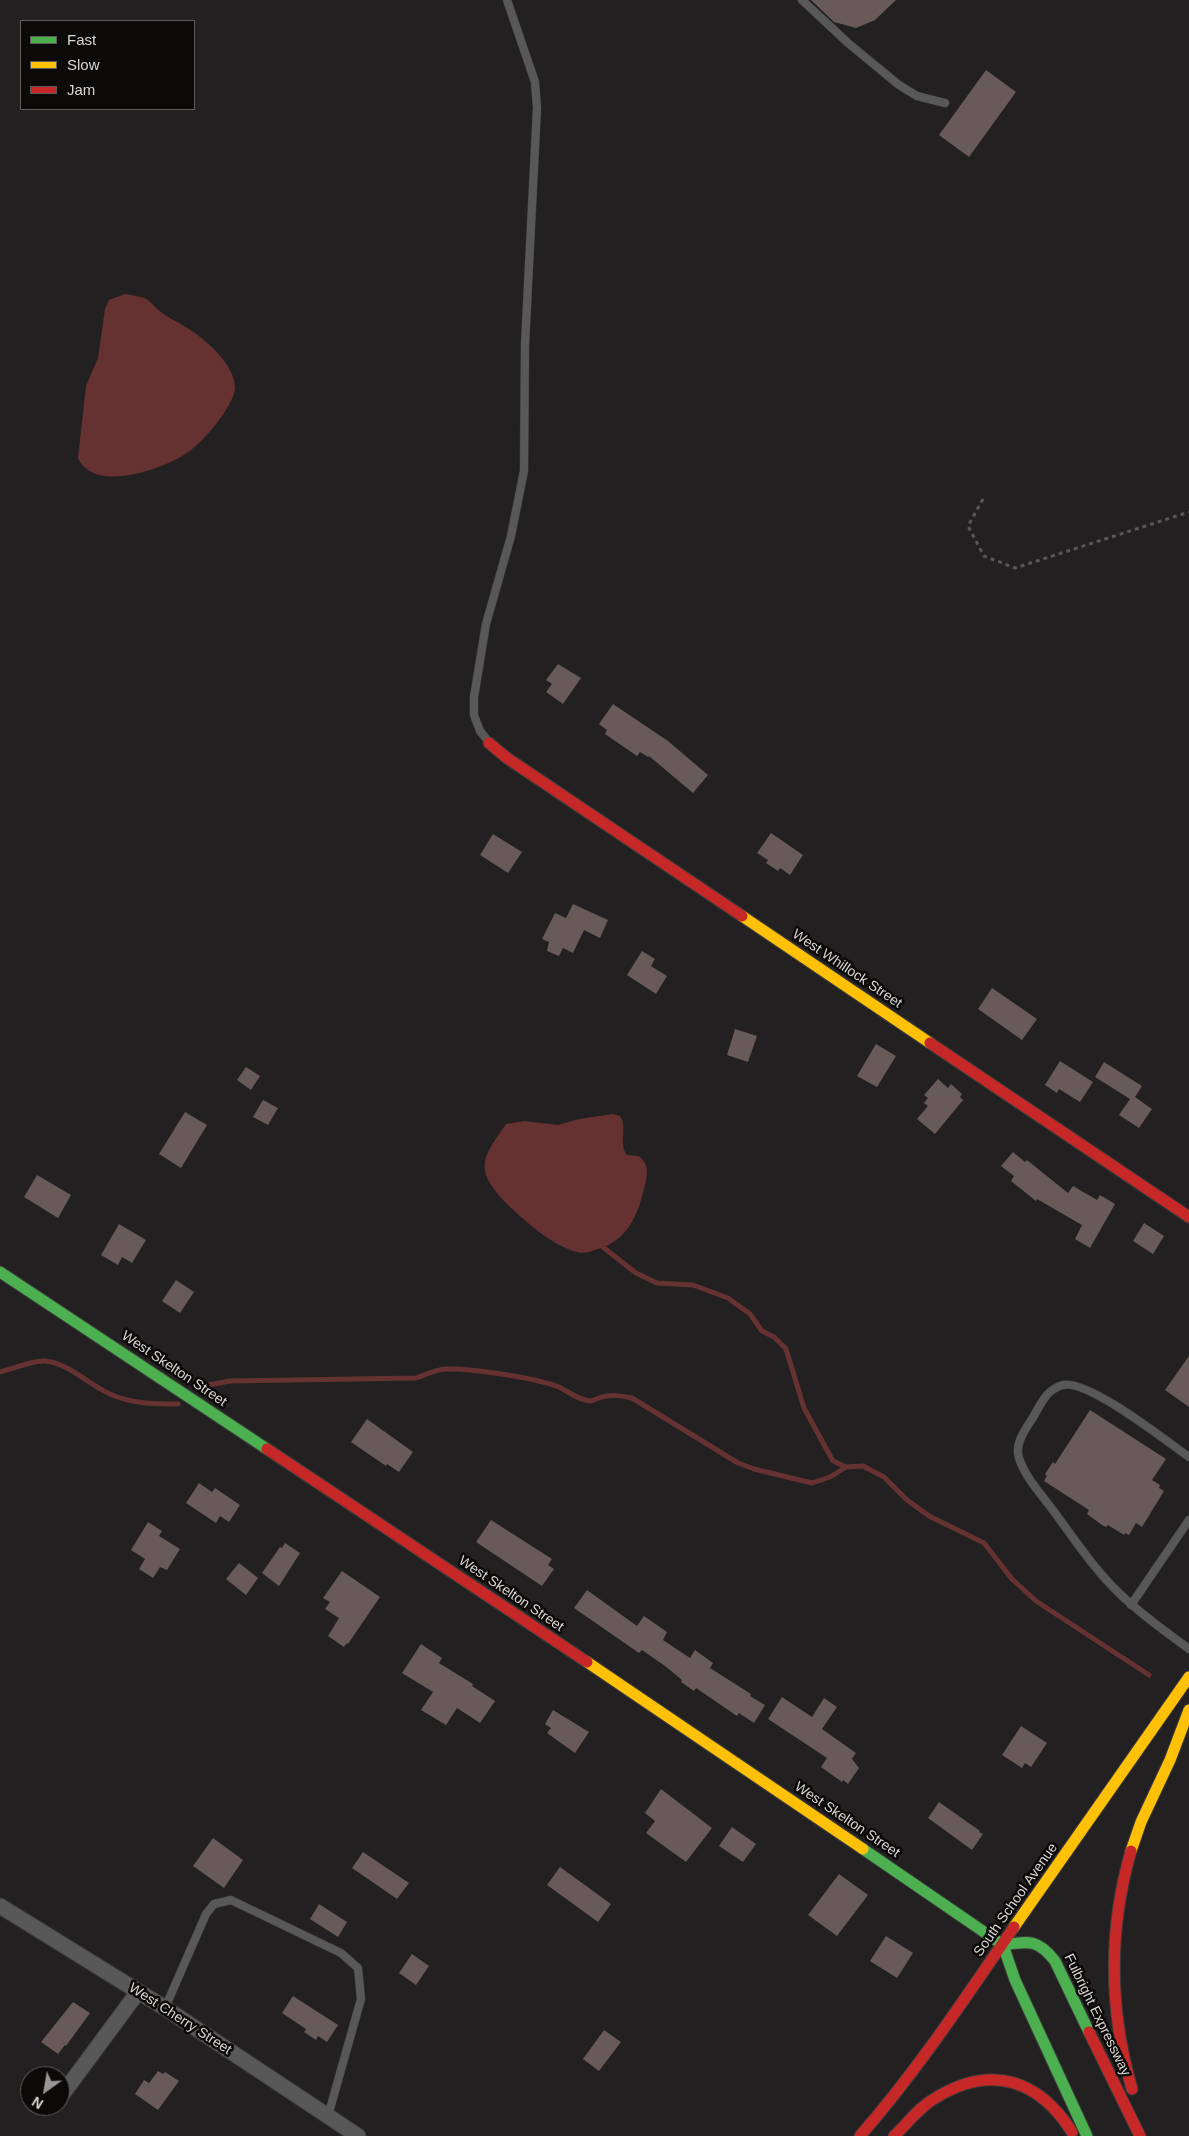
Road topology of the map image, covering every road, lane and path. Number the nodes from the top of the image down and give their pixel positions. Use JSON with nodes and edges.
{"nodes":[{"id":1,"x":507,"y":0,"type":"edge"},
{"id":2,"x":802,"y":0,"type":"edge"},
{"id":3,"x":945,"y":103,"type":"dead end"},
{"id":4,"x":983,"y":499,"type":"dead end"},
{"id":5,"x":1189,"y":512,"type":"edge"},
{"id":6,"x":489,"y":743,"type":"joint"},
{"id":7,"x":1189,"y":1217,"type":"edge"},
{"id":8,"x":0,"y":1272,"type":"edge"},
{"id":9,"x":1189,"y":1458,"type":"edge"},
{"id":10,"x":1189,"y":1520,"type":"edge"},
{"id":11,"x":1132,"y":1605,"type":"junction"},
{"id":12,"x":1189,"y":1649,"type":"edge"},
{"id":13,"x":1189,"y":1677,"type":"edge"},
{"id":14,"x":1189,"y":1710,"type":"edge"},
{"id":15,"x":0,"y":1906,"type":"edge"},
{"id":16,"x":1003,"y":1945,"type":"junction"},
{"id":17,"x":138,"y":1992,"type":"junction"},
{"id":18,"x":164,"y":2008,"type":"junction"},
{"id":19,"x":70,"y":2084,"type":"edge"},
{"id":20,"x":328,"y":2116,"type":"junction"},
{"id":21,"x":358,"y":2136,"type":"edge"},
{"id":22,"x":860,"y":2136,"type":"edge"},
{"id":23,"x":894,"y":2136,"type":"edge"},
{"id":24,"x":1074,"y":2136,"type":"edge"},
{"id":25,"x":1087,"y":2136,"type":"edge"},
{"id":26,"x":1140,"y":2136,"type":"edge"},
{"id":27,"x":1147,"y":2136,"type":"edge"}],
"edges":[{"from":1,"to":6,"type":"lane"},
{"from":2,"to":3,"type":"lane"},
{"from":4,"to":5,"type":"path"},
{"from":6,"to":7,"type":"main road","name":"West Whillock Street"},
{"from":8,"to":16,"type":"main road","name":"West Skelton Street"},
{"from":9,"to":11,"type":"lane"},
{"from":10,"to":11,"type":"lane"},
{"from":11,"to":12,"type":"lane"},
{"from":13,"to":16,"type":"main road","name":"South School Avenue"},
{"from":14,"to":27,"type":"main road"},
{"from":15,"to":17,"type":"street","name":"West Cherry Street"},
{"from":16,"to":22,"type":"main road","name":"South School Avenue"},
{"from":16,"to":25,"type":"main road"},
{"from":16,"to":26,"type":"main road","name":"Fulbright Expressway"},
{"from":17,"to":18,"type":"street","name":"West Cherry Street"},
{"from":17,"to":19,"type":"street"},
{"from":18,"to":20,"type":"street","name":"West Cherry Street"},
{"from":18,"to":20,"type":"lane"},
{"from":20,"to":21,"type":"street","name":"West Cherry Street"},
{"from":23,"to":24,"type":"main road"}]}
